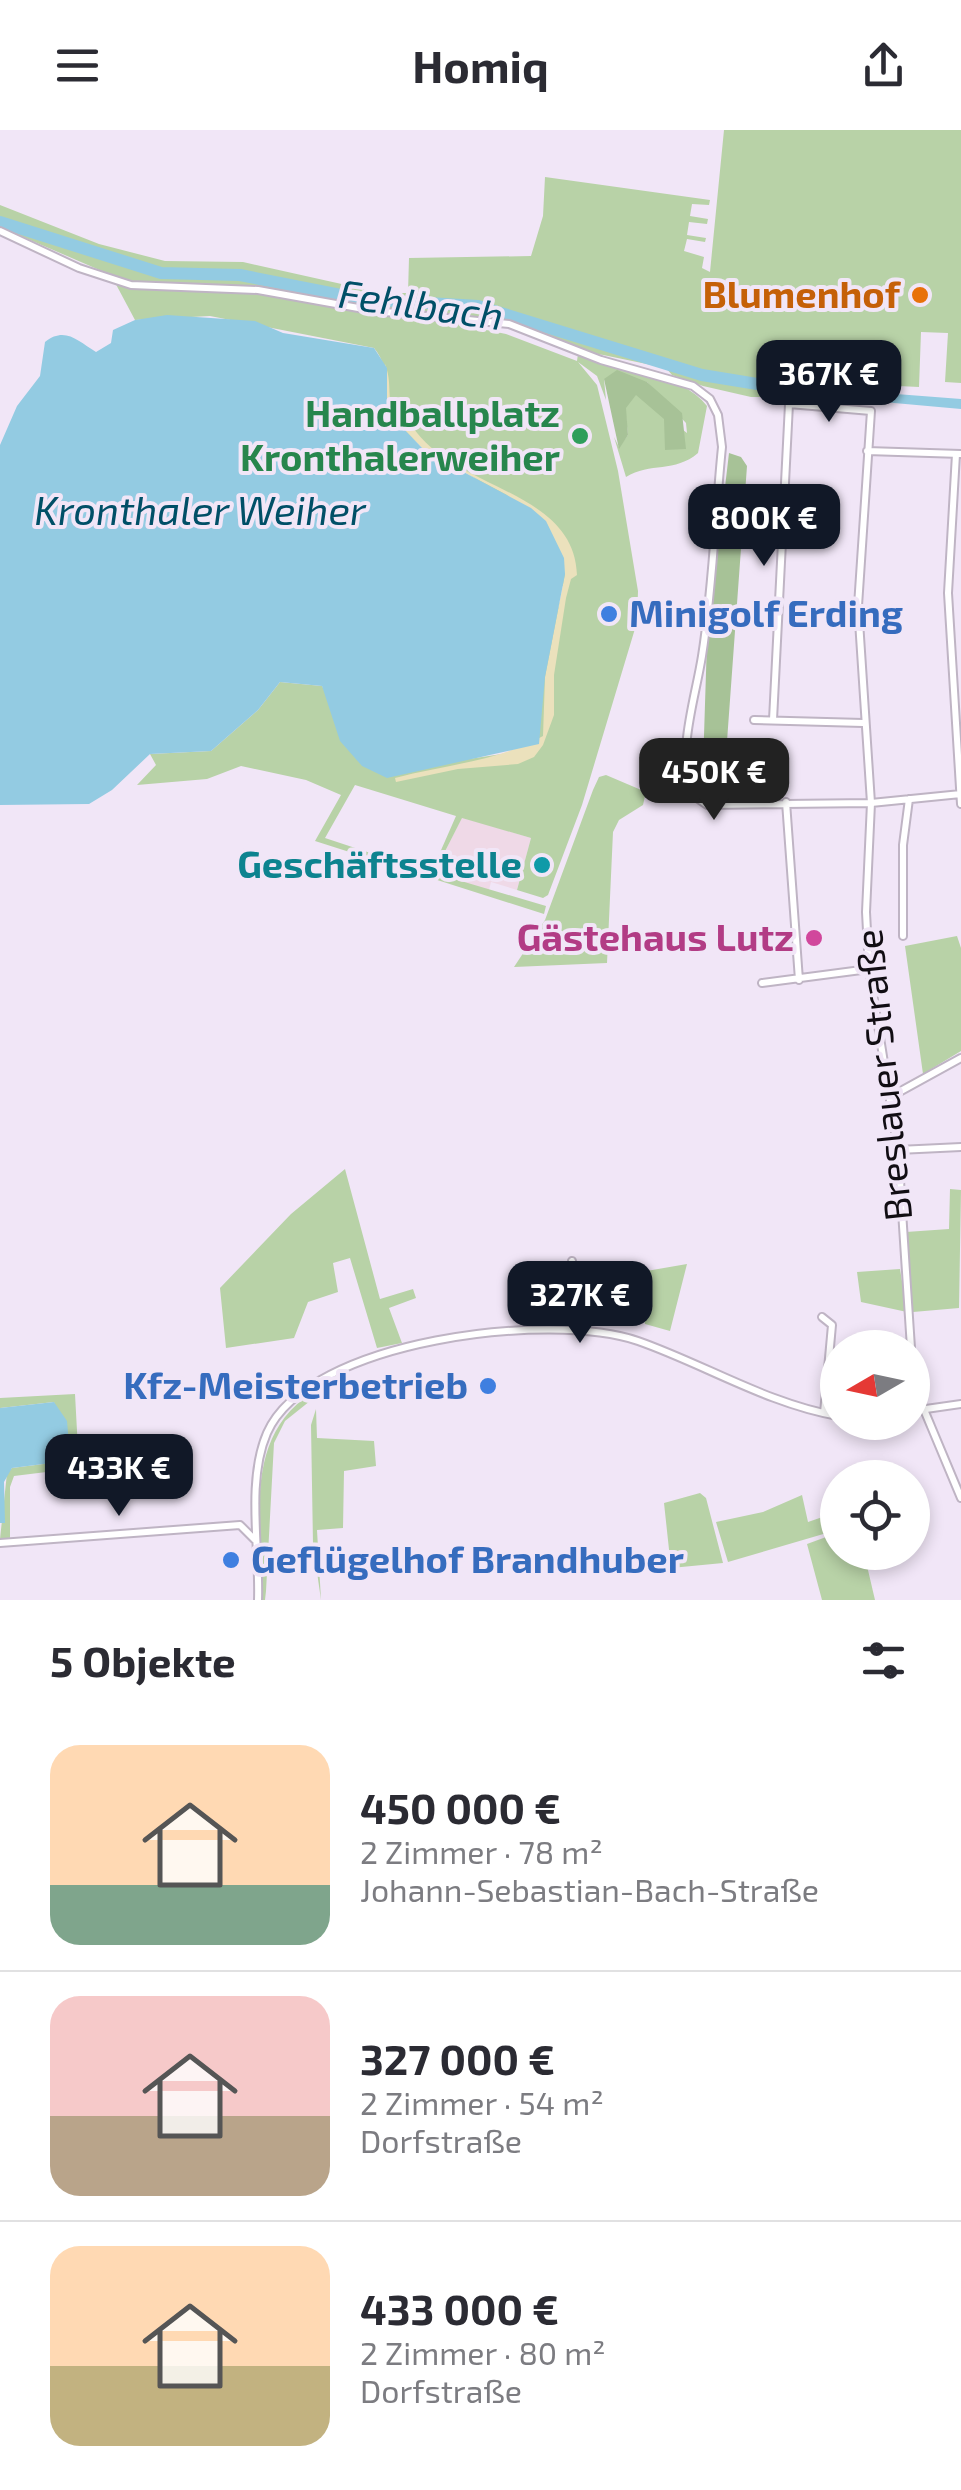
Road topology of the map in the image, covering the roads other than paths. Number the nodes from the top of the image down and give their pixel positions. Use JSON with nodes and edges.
{"nodes":[{"id":1,"x":0,"y":231,"type":"edge"},
{"id":2,"x":867,"y":451,"type":"junction"},
{"id":3,"x":958,"y":454,"type":"edge"},
{"id":4,"x":950,"y":602,"type":"junction"},
{"id":5,"x":961,"y":602,"type":"edge"},
{"id":6,"x":754,"y":720,"type":"dead end"},
{"id":7,"x":774,"y":720,"type":"junction"},
{"id":8,"x":863,"y":723,"type":"junction"},
{"id":9,"x":960,"y":794,"type":"edge"},
{"id":10,"x":909,"y":798,"type":"junction"},
{"id":11,"x":786,"y":802,"type":"junction"},
{"id":12,"x":872,"y":802,"type":"junction"},
{"id":13,"x":961,"y":804,"type":"edge"},
{"id":14,"x":903,"y":936,"type":"dead end"},
{"id":15,"x":869,"y":969,"type":"junction"},
{"id":16,"x":799,"y":980,"type":"junction"},
{"id":17,"x":762,"y":983,"type":"dead end"},
{"id":18,"x":961,"y":1060,"type":"edge"},
{"id":19,"x":890,"y":1098,"type":"junction"},
{"id":20,"x":961,"y":1147,"type":"edge"},
{"id":21,"x":898,"y":1150,"type":"junction"},
{"id":22,"x":572,"y":1261,"type":"dead end"},
{"id":23,"x":822,"y":1317,"type":"dead end"},
{"id":24,"x":586,"y":1328,"type":"junction"},
{"id":25,"x":832,"y":1330,"type":"edge"},
{"id":26,"x":910,"y":1330,"type":"edge"},
{"id":27,"x":961,"y":1404,"type":"edge"},
{"id":28,"x":820,"y":1411,"type":"edge"},
{"id":29,"x":930,"y":1411,"type":"edge"},
{"id":30,"x":930,"y":1424,"type":"edge"},
{"id":31,"x":961,"y":1498,"type":"edge"},
{"id":32,"x":258,"y":1543,"type":"junction"},
{"id":33,"x":0,"y":1544,"type":"edge"},
{"id":34,"x":258,"y":1600,"type":"edge"}],
"edges":[{"from":1,"to":11,"type":"street"},
{"from":2,"to":3,"type":"street"},
{"from":2,"to":7,"type":"street","name":"Breslauer Straße"},
{"from":2,"to":8,"type":"street","name":"Breslauer Straße"},
{"from":3,"to":4,"type":"street"},
{"from":4,"to":5,"type":"street"},
{"from":4,"to":9,"type":"street"},
{"from":6,"to":7,"type":"street"},
{"from":7,"to":8,"type":"street"},
{"from":8,"to":12,"type":"street","name":"Breslauer Straße"},
{"from":9,"to":10,"type":"street"},
{"from":9,"to":13,"type":"street"},
{"from":10,"to":12,"type":"street"},
{"from":10,"to":14,"type":"street"},
{"from":11,"to":12,"type":"street"},
{"from":11,"to":16,"type":"street"},
{"from":12,"to":15,"type":"street","name":"Breslauer Straße"},
{"from":15,"to":16,"type":"street"},
{"from":15,"to":19,"type":"street","name":"Breslauer Straße"},
{"from":16,"to":17,"type":"street"},
{"from":18,"to":19,"type":"street"},
{"from":19,"to":21,"type":"street","name":"Breslauer Straße"},
{"from":20,"to":21,"type":"street"},
{"from":21,"to":26,"type":"street","name":"Breslauer Straße"},
{"from":22,"to":24,"type":"street"},
{"from":23,"to":25,"type":"street"},
{"from":24,"to":28,"type":"street"},
{"from":24,"to":32,"type":"street"},
{"from":27,"to":29,"type":"street"},
{"from":30,"to":31,"type":"street"},
{"from":32,"to":33,"type":"street"},
{"from":32,"to":34,"type":"street"}]}
